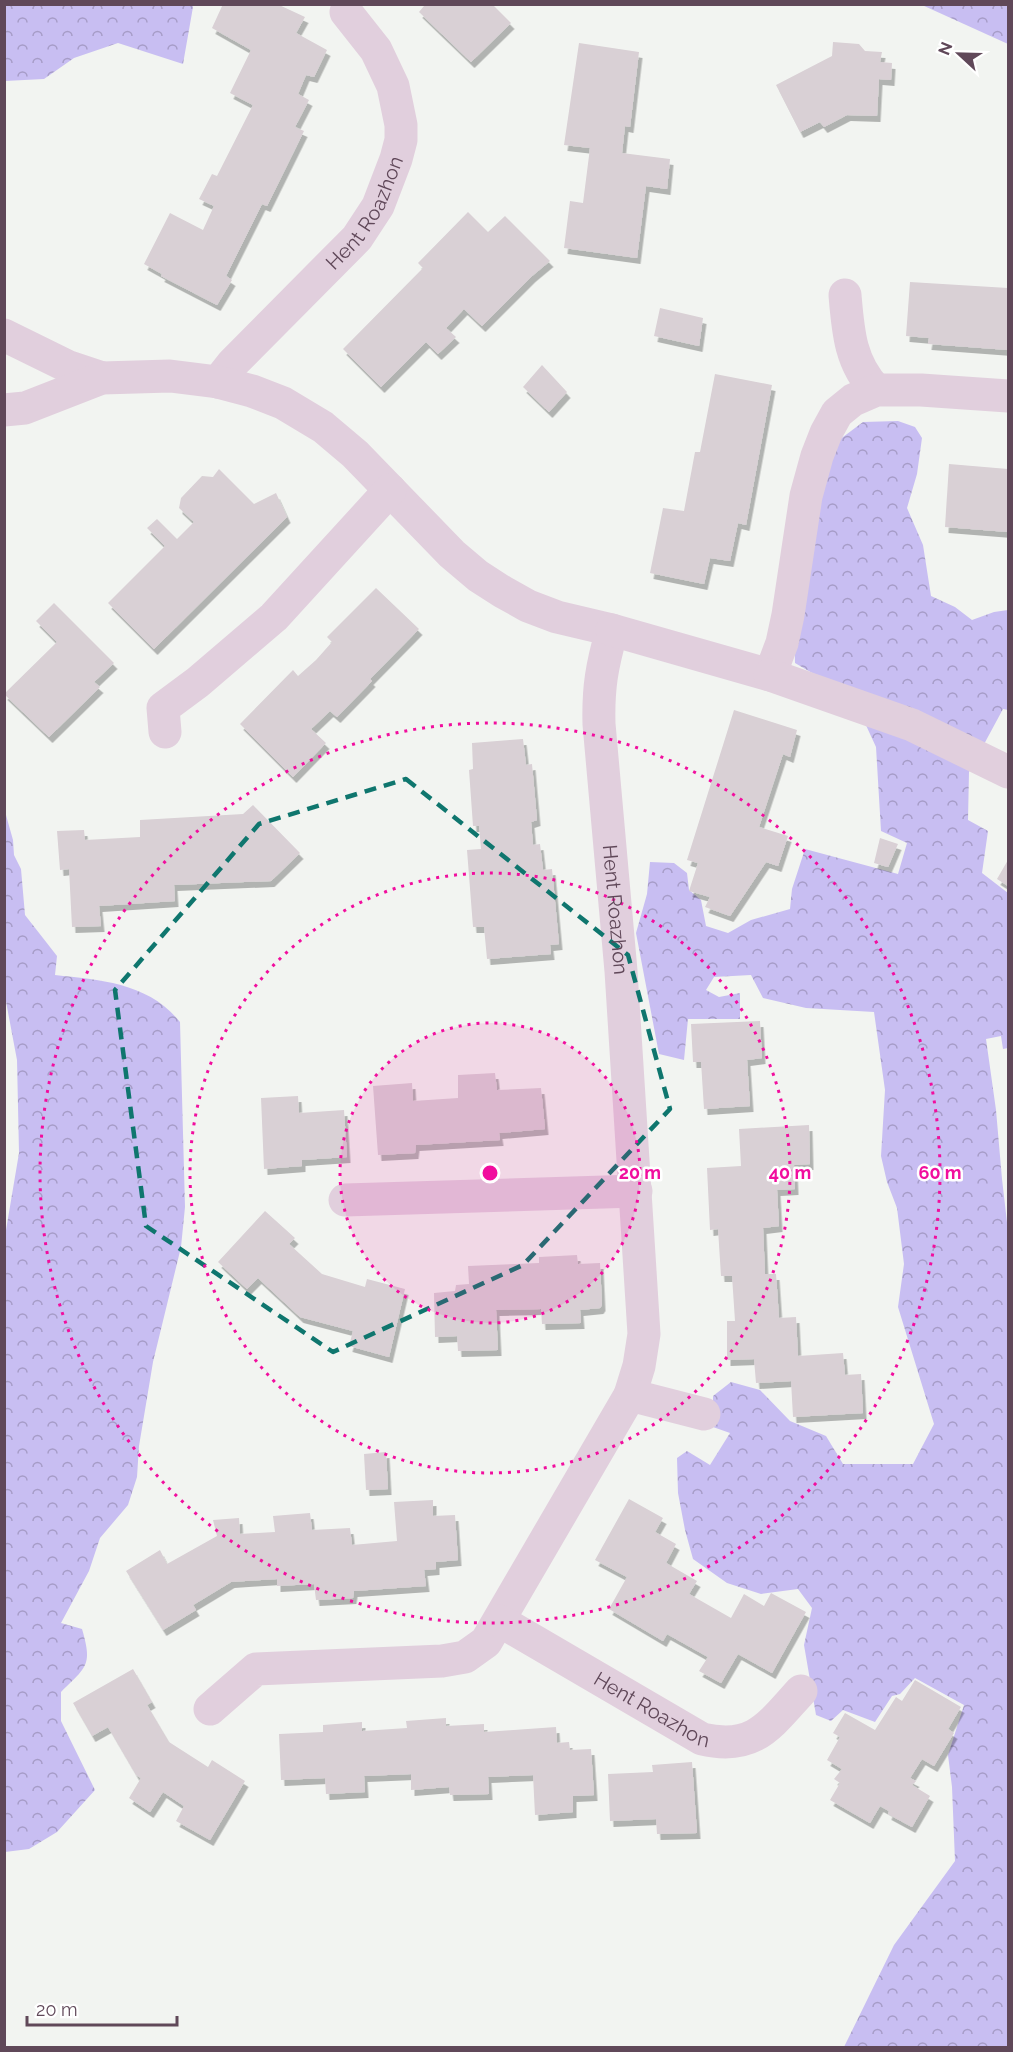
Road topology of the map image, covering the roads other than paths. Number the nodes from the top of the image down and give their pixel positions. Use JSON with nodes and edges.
{"nodes":[{"id":1,"x":346,"y":12,"type":"dead end"},
{"id":2,"x":845,"y":295,"type":"dead end"},
{"id":3,"x":4,"y":335,"type":"edge"},
{"id":4,"x":102,"y":378,"type":"junction"},
{"id":5,"x":218,"y":382,"type":"junction"},
{"id":6,"x":876,"y":390,"type":"junction"},
{"id":7,"x":1008,"y":396,"type":"edge"},
{"id":8,"x":4,"y":410,"type":"edge"},
{"id":9,"x":390,"y":490,"type":"junction"},
{"id":10,"x":612,"y":630,"type":"junction"},
{"id":11,"x":770,"y":675,"type":"junction"},
{"id":12,"x":165,"y":732,"type":"dead end"},
{"id":13,"x":1008,"y":772,"type":"edge"},
{"id":14,"x":636,"y":1191,"type":"junction"},
{"id":15,"x":345,"y":1200,"type":"dead end"},
{"id":16,"x":630,"y":1395,"type":"junction"},
{"id":17,"x":704,"y":1414,"type":"dead end"},
{"id":18,"x":500,"y":1621,"type":"junction"},
{"id":19,"x":801,"y":1691,"type":"dead end"},
{"id":20,"x":210,"y":1709,"type":"dead end"}],
"edges":[{"from":1,"to":5,"type":"street","name":"Hent Roazhon"},
{"from":2,"to":6,"type":"street"},
{"from":3,"to":4,"type":"street"},
{"from":4,"to":5,"type":"street"},
{"from":4,"to":8,"type":"street"},
{"from":5,"to":9,"type":"street"},
{"from":6,"to":7,"type":"street"},
{"from":6,"to":11,"type":"street"},
{"from":9,"to":10,"type":"street"},
{"from":9,"to":12,"type":"street"},
{"from":10,"to":11,"type":"street"},
{"from":10,"to":14,"type":"street","name":"Hent Roazhon"},
{"from":11,"to":13,"type":"street"},
{"from":14,"to":15,"type":"street"},
{"from":14,"to":16,"type":"street","name":"Hent Roazhon"},
{"from":16,"to":17,"type":"street"},
{"from":16,"to":18,"type":"street","name":"Hent Roazhon"},
{"from":18,"to":19,"type":"street","name":"Hent Roazhon"},
{"from":18,"to":20,"type":"street","name":"Hent Roazhon"}]}
